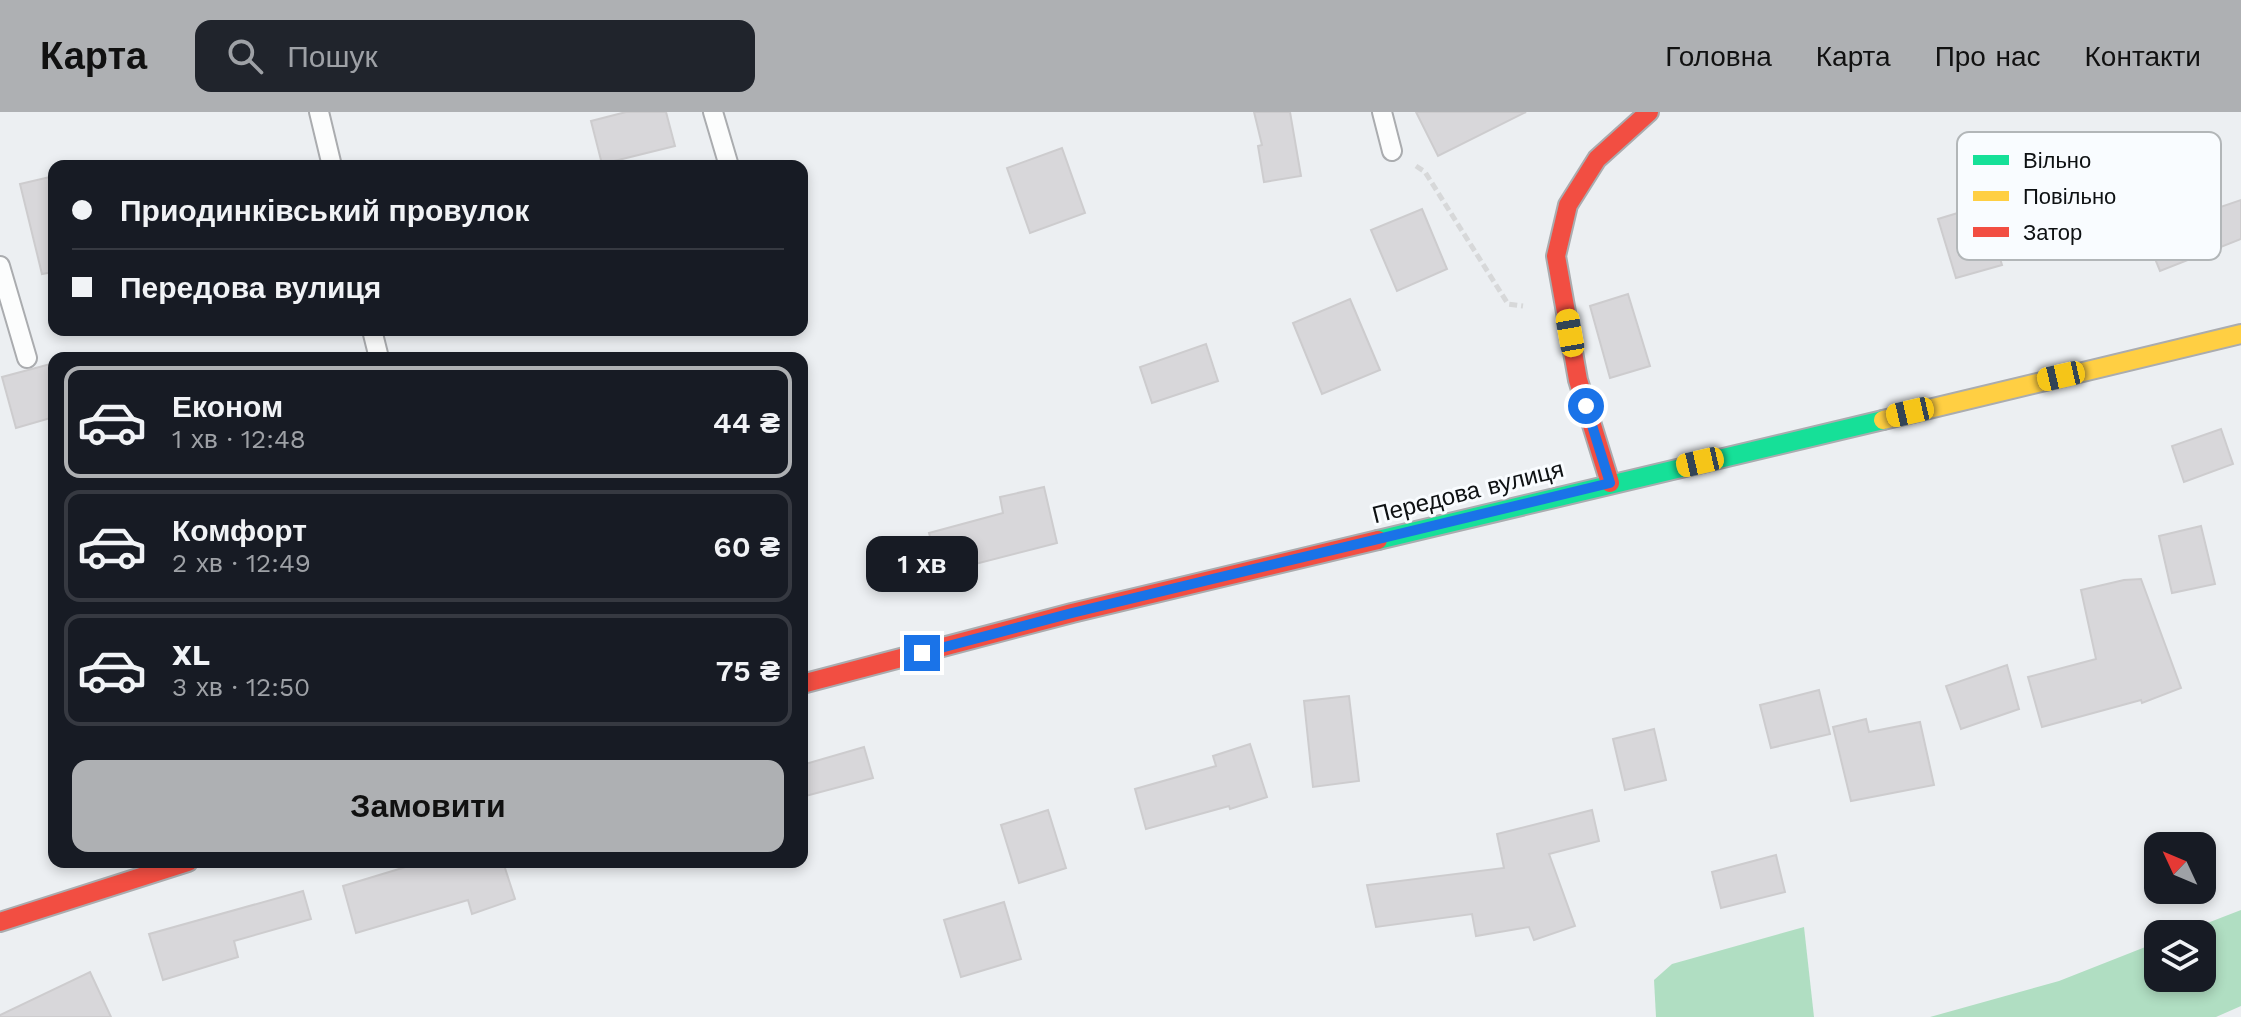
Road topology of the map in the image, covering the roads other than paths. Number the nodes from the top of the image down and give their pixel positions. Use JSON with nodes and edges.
{"nodes":[{"id":1,"x":319,"y":112,"type":"edge"},
{"id":2,"x":713,"y":112,"type":"edge"},
{"id":3,"x":1382,"y":112,"type":"edge"},
{"id":4,"x":1649,"y":112,"type":"edge"},
{"id":5,"x":1392,"y":151,"type":"road end"},
{"id":6,"x":331,"y":160,"type":"edge"},
{"id":7,"x":727,"y":160,"type":"edge"},
{"id":8,"x":0,"y":266,"type":"edge"},
{"id":9,"x":2241,"y":334,"type":"edge"},
{"id":10,"x":27,"y":358,"type":"dead end"},
{"id":11,"x":1610,"y":483,"type":"junction"},
{"id":12,"x":808,"y":682,"type":"edge"},
{"id":13,"x":169,"y":868,"type":"edge"},
{"id":14,"x":0,"y":922,"type":"edge"}],
"edges":[{"from":1,"to":6,"type":"lane"},
{"from":2,"to":7,"type":"lane"},
{"from":3,"to":5,"type":"lane"},
{"from":4,"to":11,"type":"street"},
{"from":8,"to":10,"type":"lane"},
{"from":9,"to":11,"type":"street","name":"Передова вулиця"},
{"from":11,"to":12,"type":"street","name":"Передова вулиця"},
{"from":13,"to":14,"type":"street"}]}
